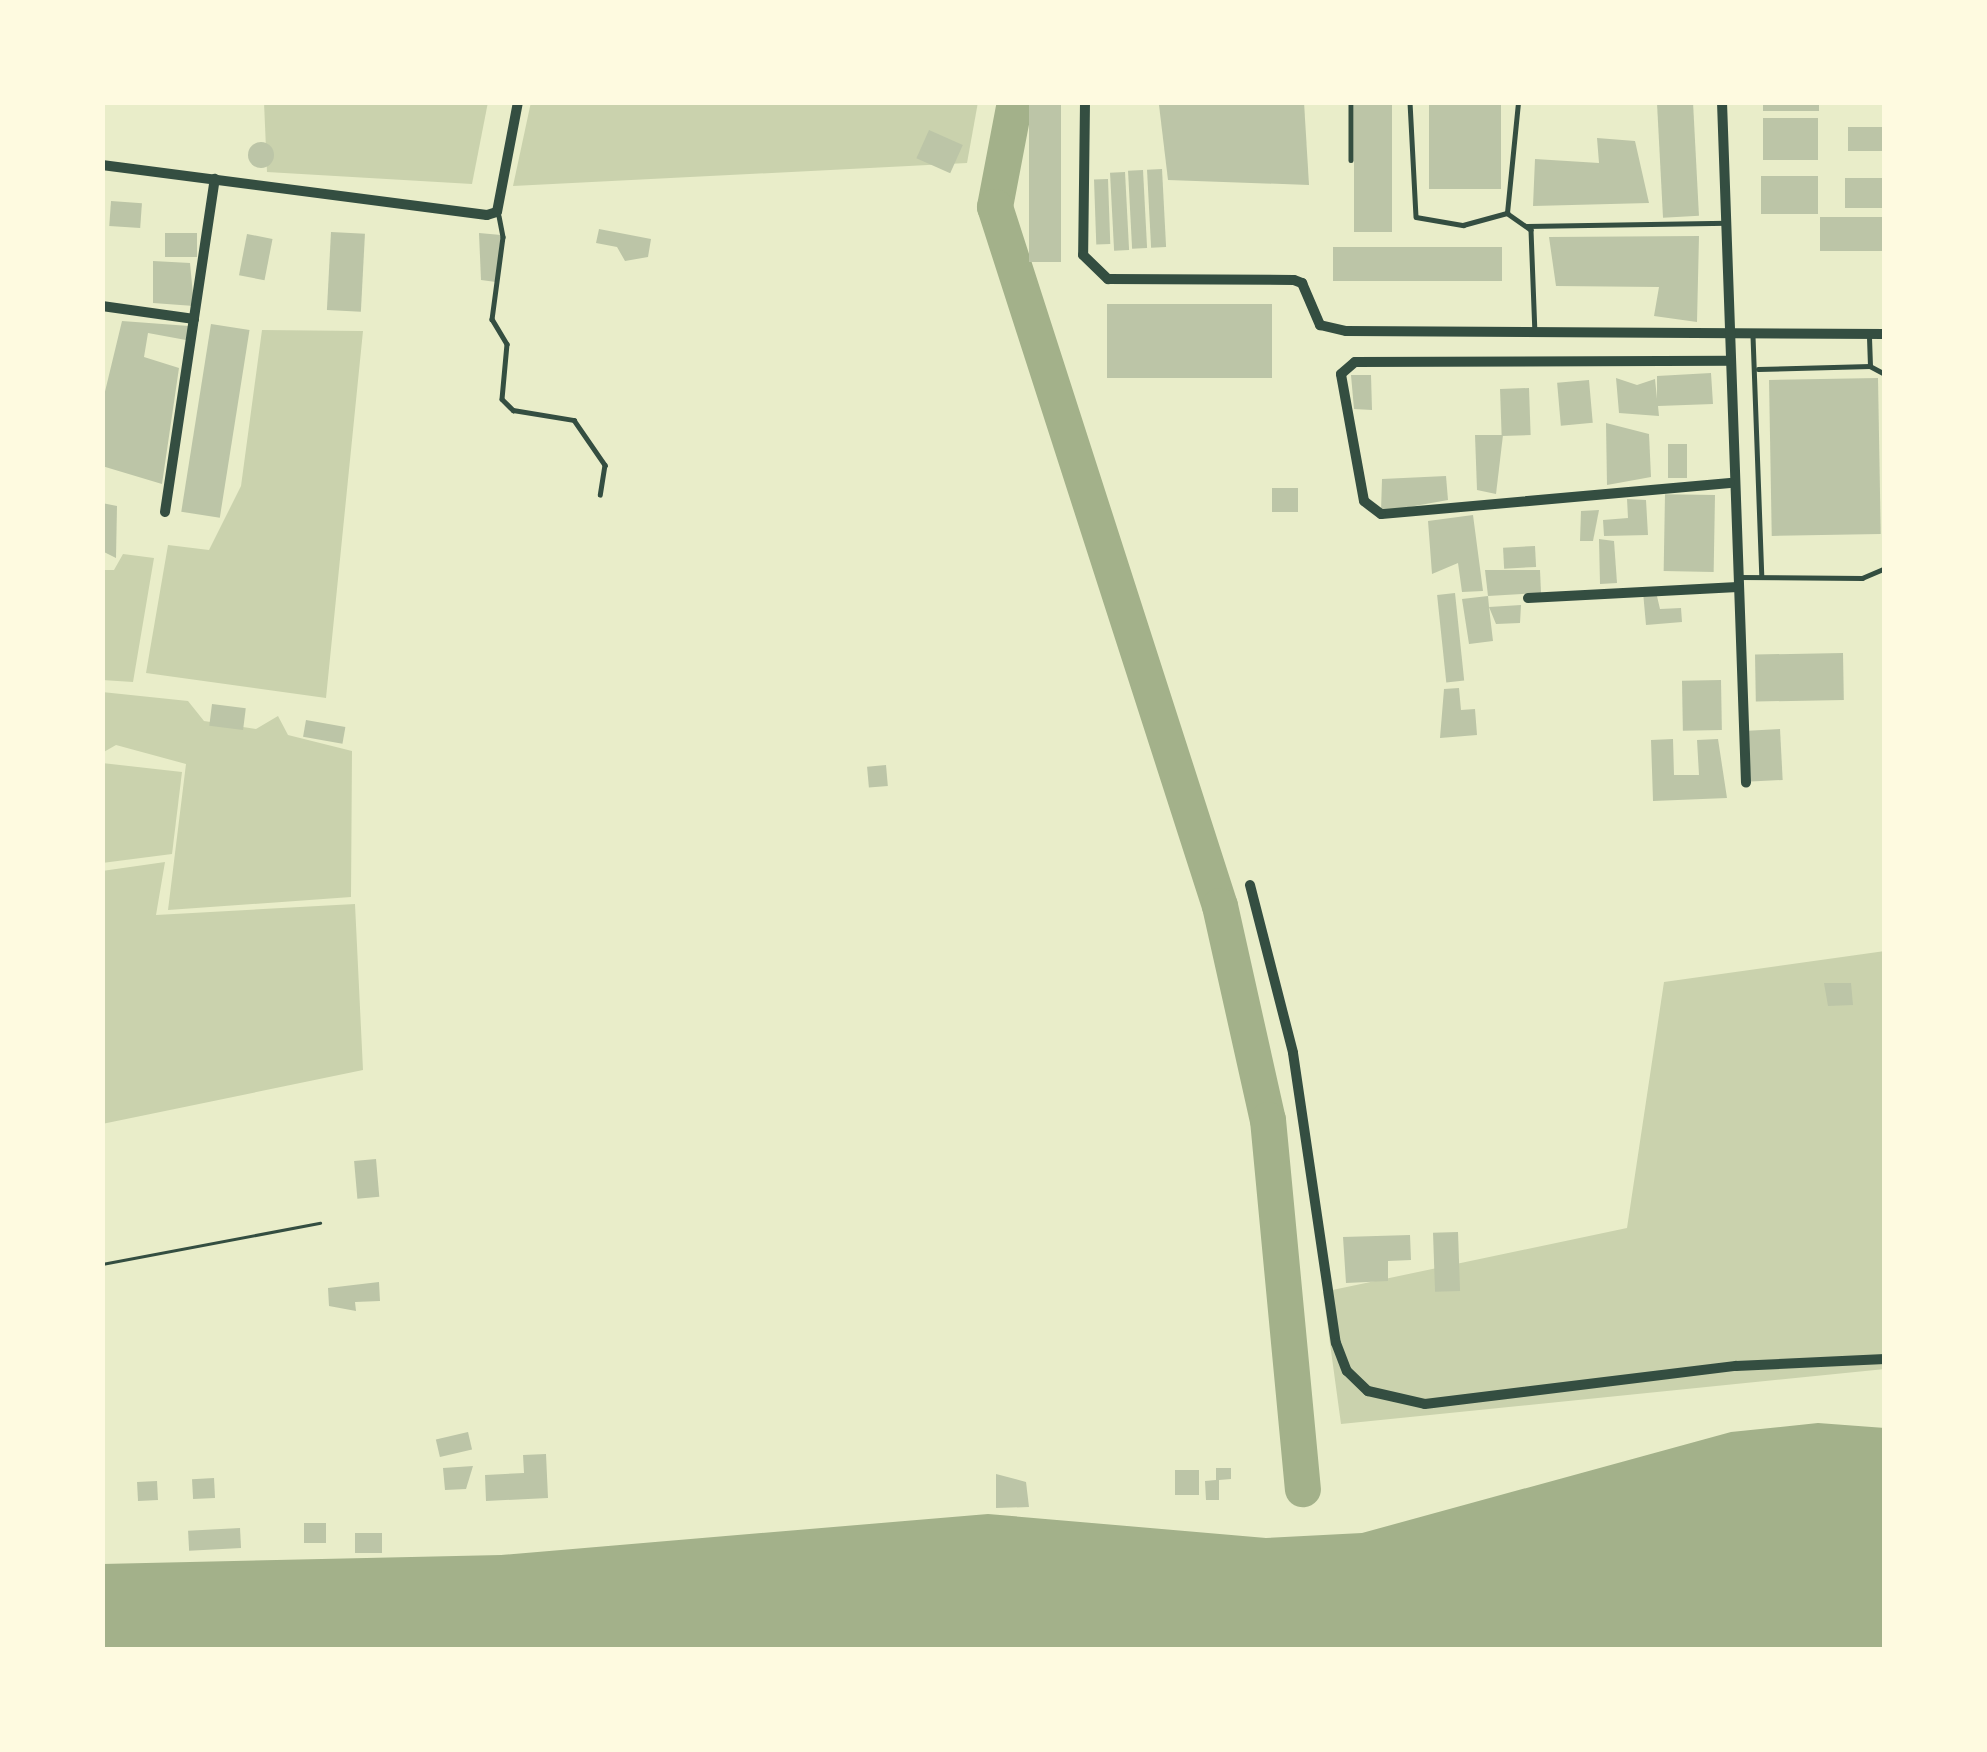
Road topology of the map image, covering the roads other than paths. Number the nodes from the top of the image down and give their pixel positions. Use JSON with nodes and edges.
{"nodes":[{"id":1,"x":518,"y":102,"type":"edge"},
{"id":2,"x":1085,"y":102,"type":"edge"},
{"id":3,"x":1351,"y":102,"type":"edge"},
{"id":4,"x":1411,"y":102,"type":"edge"},
{"id":5,"x":1518,"y":102,"type":"edge"},
{"id":6,"x":1722,"y":102,"type":"edge"},
{"id":7,"x":1351,"y":160,"type":"dead end"},
{"id":8,"x":102,"y":165,"type":"edge"},
{"id":9,"x":215,"y":179,"type":"junction"},
{"id":10,"x":497,"y":212,"type":"junction"},
{"id":11,"x":1507,"y":213,"type":"junction"},
{"id":12,"x":1727,"y":223,"type":"junction"},
{"id":13,"x":1527,"y":226,"type":"junction"},
{"id":14,"x":102,"y":306,"type":"edge"},
{"id":15,"x":194,"y":319,"type":"junction"},
{"id":16,"x":1732,"y":330,"type":"junction"},
{"id":17,"x":1753,"y":331,"type":"junction"},
{"id":18,"x":1534,"y":332,"type":"junction"},
{"id":19,"x":1869,"y":334,"type":"junction"},
{"id":20,"x":1885,"y":334,"type":"edge"},
{"id":21,"x":1731,"y":361,"type":"junction"},
{"id":22,"x":1870,"y":366,"type":"junction"},
{"id":23,"x":1757,"y":369,"type":"junction"},
{"id":24,"x":1885,"y":374,"type":"edge"},
{"id":25,"x":1730,"y":482,"type":"junction"},
{"id":26,"x":600,"y":495,"type":"dead end"},
{"id":27,"x":165,"y":512,"type":"dead end"},
{"id":28,"x":1885,"y":568,"type":"edge"},
{"id":29,"x":1762,"y":576,"type":"junction"},
{"id":30,"x":1738,"y":582,"type":"junction"},
{"id":31,"x":1528,"y":598,"type":"dead end"},
{"id":32,"x":1745,"y":783,"type":"dead end"},
{"id":33,"x":1250,"y":885,"type":"dead end"},
{"id":34,"x":1885,"y":1358,"type":"edge"}],
"edges":[{"from":1,"to":10,"type":"street"},
{"from":2,"to":18,"type":"street"},
{"from":3,"to":7,"type":"lane"},
{"from":4,"to":11,"type":"lane"},
{"from":5,"to":11,"type":"lane"},
{"from":6,"to":12,"type":"street"},
{"from":8,"to":9,"type":"street"},
{"from":9,"to":10,"type":"street"},
{"from":9,"to":15,"type":"street"},
{"from":10,"to":26,"type":"lane"},
{"from":11,"to":13,"type":"lane"},
{"from":12,"to":13,"type":"lane"},
{"from":12,"to":16,"type":"street"},
{"from":13,"to":18,"type":"lane"},
{"from":14,"to":15,"type":"street"},
{"from":15,"to":27,"type":"street"},
{"from":16,"to":17,"type":"street"},
{"from":16,"to":18,"type":"street"},
{"from":16,"to":21,"type":"street"},
{"from":17,"to":19,"type":"street"},
{"from":17,"to":23,"type":"lane"},
{"from":19,"to":20,"type":"street"},
{"from":19,"to":22,"type":"lane"},
{"from":21,"to":25,"type":"street"},
{"from":21,"to":25,"type":"street"},
{"from":22,"to":23,"type":"lane"},
{"from":22,"to":24,"type":"lane"},
{"from":23,"to":29,"type":"lane"},
{"from":25,"to":30,"type":"street"},
{"from":28,"to":29,"type":"lane"},
{"from":29,"to":30,"type":"lane"},
{"from":30,"to":31,"type":"street"},
{"from":30,"to":32,"type":"street"},
{"from":33,"to":34,"type":"street"}]}
